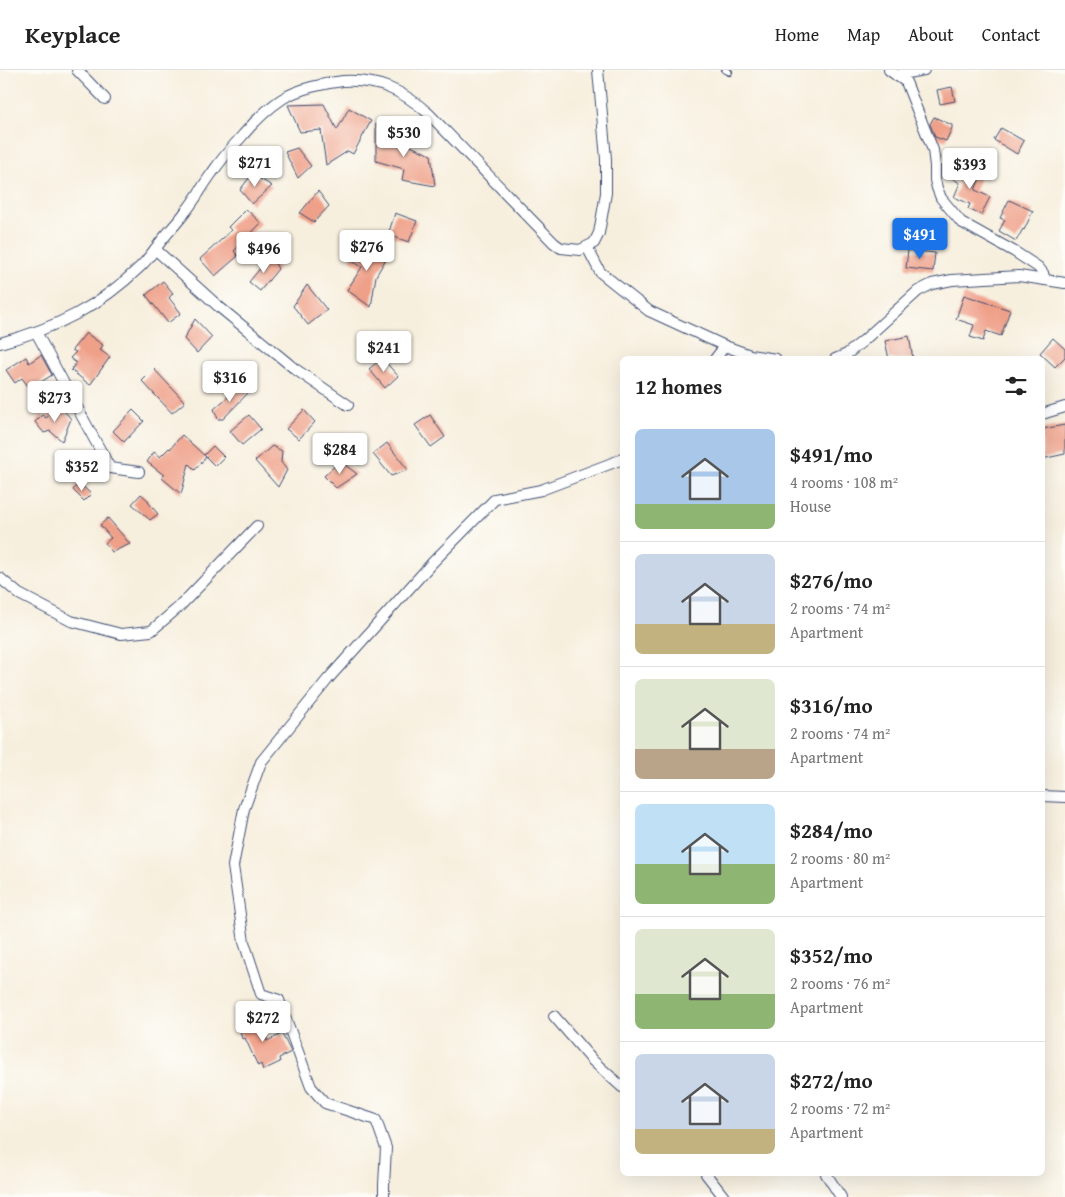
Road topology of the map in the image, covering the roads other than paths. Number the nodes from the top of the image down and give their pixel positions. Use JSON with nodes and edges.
{"nodes":[{"id":1,"x":77,"y":70,"type":"edge"},
{"id":2,"x":598,"y":70,"type":"edge"},
{"id":3,"x":924,"y":70,"type":"edge"},
{"id":4,"x":893,"y":73,"type":"edge"},
{"id":5,"x":105,"y":99,"type":"dead end"},
{"id":6,"x":587,"y":247,"type":"junction"},
{"id":7,"x":155,"y":249,"type":"junction"},
{"id":8,"x":1045,"y":280,"type":"junction"},
{"id":9,"x":1065,"y":283,"type":"edge"},
{"id":10,"x":36,"y":332,"type":"junction"},
{"id":11,"x":0,"y":343,"type":"edge"},
{"id":12,"x":725,"y":346,"type":"junction"},
{"id":13,"x":717,"y":356,"type":"edge"},
{"id":14,"x":756,"y":356,"type":"edge"},
{"id":15,"x":842,"y":356,"type":"edge"},
{"id":16,"x":348,"y":405,"type":"dead end"},
{"id":17,"x":1065,"y":407,"type":"edge"},
{"id":18,"x":1045,"y":413,"type":"edge"},
{"id":19,"x":620,"y":460,"type":"edge"},
{"id":20,"x":139,"y":472,"type":"dead end"},
{"id":21,"x":257,"y":526,"type":"dead end"},
{"id":22,"x":0,"y":578,"type":"edge"},
{"id":23,"x":1045,"y":796,"type":"edge"},
{"id":24,"x":1065,"y":797,"type":"edge"},
{"id":25,"x":554,"y":1016,"type":"dead end"},
{"id":26,"x":620,"y":1085,"type":"edge"},
{"id":27,"x":708,"y":1176,"type":"edge"},
{"id":28,"x":827,"y":1176,"type":"edge"},
{"id":29,"x":384,"y":1197,"type":"edge"},
{"id":30,"x":724,"y":1197,"type":"edge"},
{"id":31,"x":841,"y":1197,"type":"edge"}],
"edges":[{"from":1,"to":5,"type":"street"},
{"from":2,"to":6,"type":"street"},
{"from":3,"to":4,"type":"street"},
{"from":4,"to":8,"type":"street"},
{"from":6,"to":7,"type":"street"},
{"from":6,"to":12,"type":"street"},
{"from":7,"to":10,"type":"street"},
{"from":7,"to":16,"type":"street"},
{"from":8,"to":9,"type":"street"},
{"from":8,"to":15,"type":"street"},
{"from":10,"to":11,"type":"street"},
{"from":10,"to":20,"type":"street"},
{"from":12,"to":13,"type":"street"},
{"from":12,"to":14,"type":"street"},
{"from":17,"to":18,"type":"street"},
{"from":19,"to":29,"type":"street"},
{"from":21,"to":22,"type":"street"},
{"from":23,"to":24,"type":"street"},
{"from":25,"to":26,"type":"street"},
{"from":27,"to":30,"type":"street"},
{"from":28,"to":31,"type":"street"}]}
